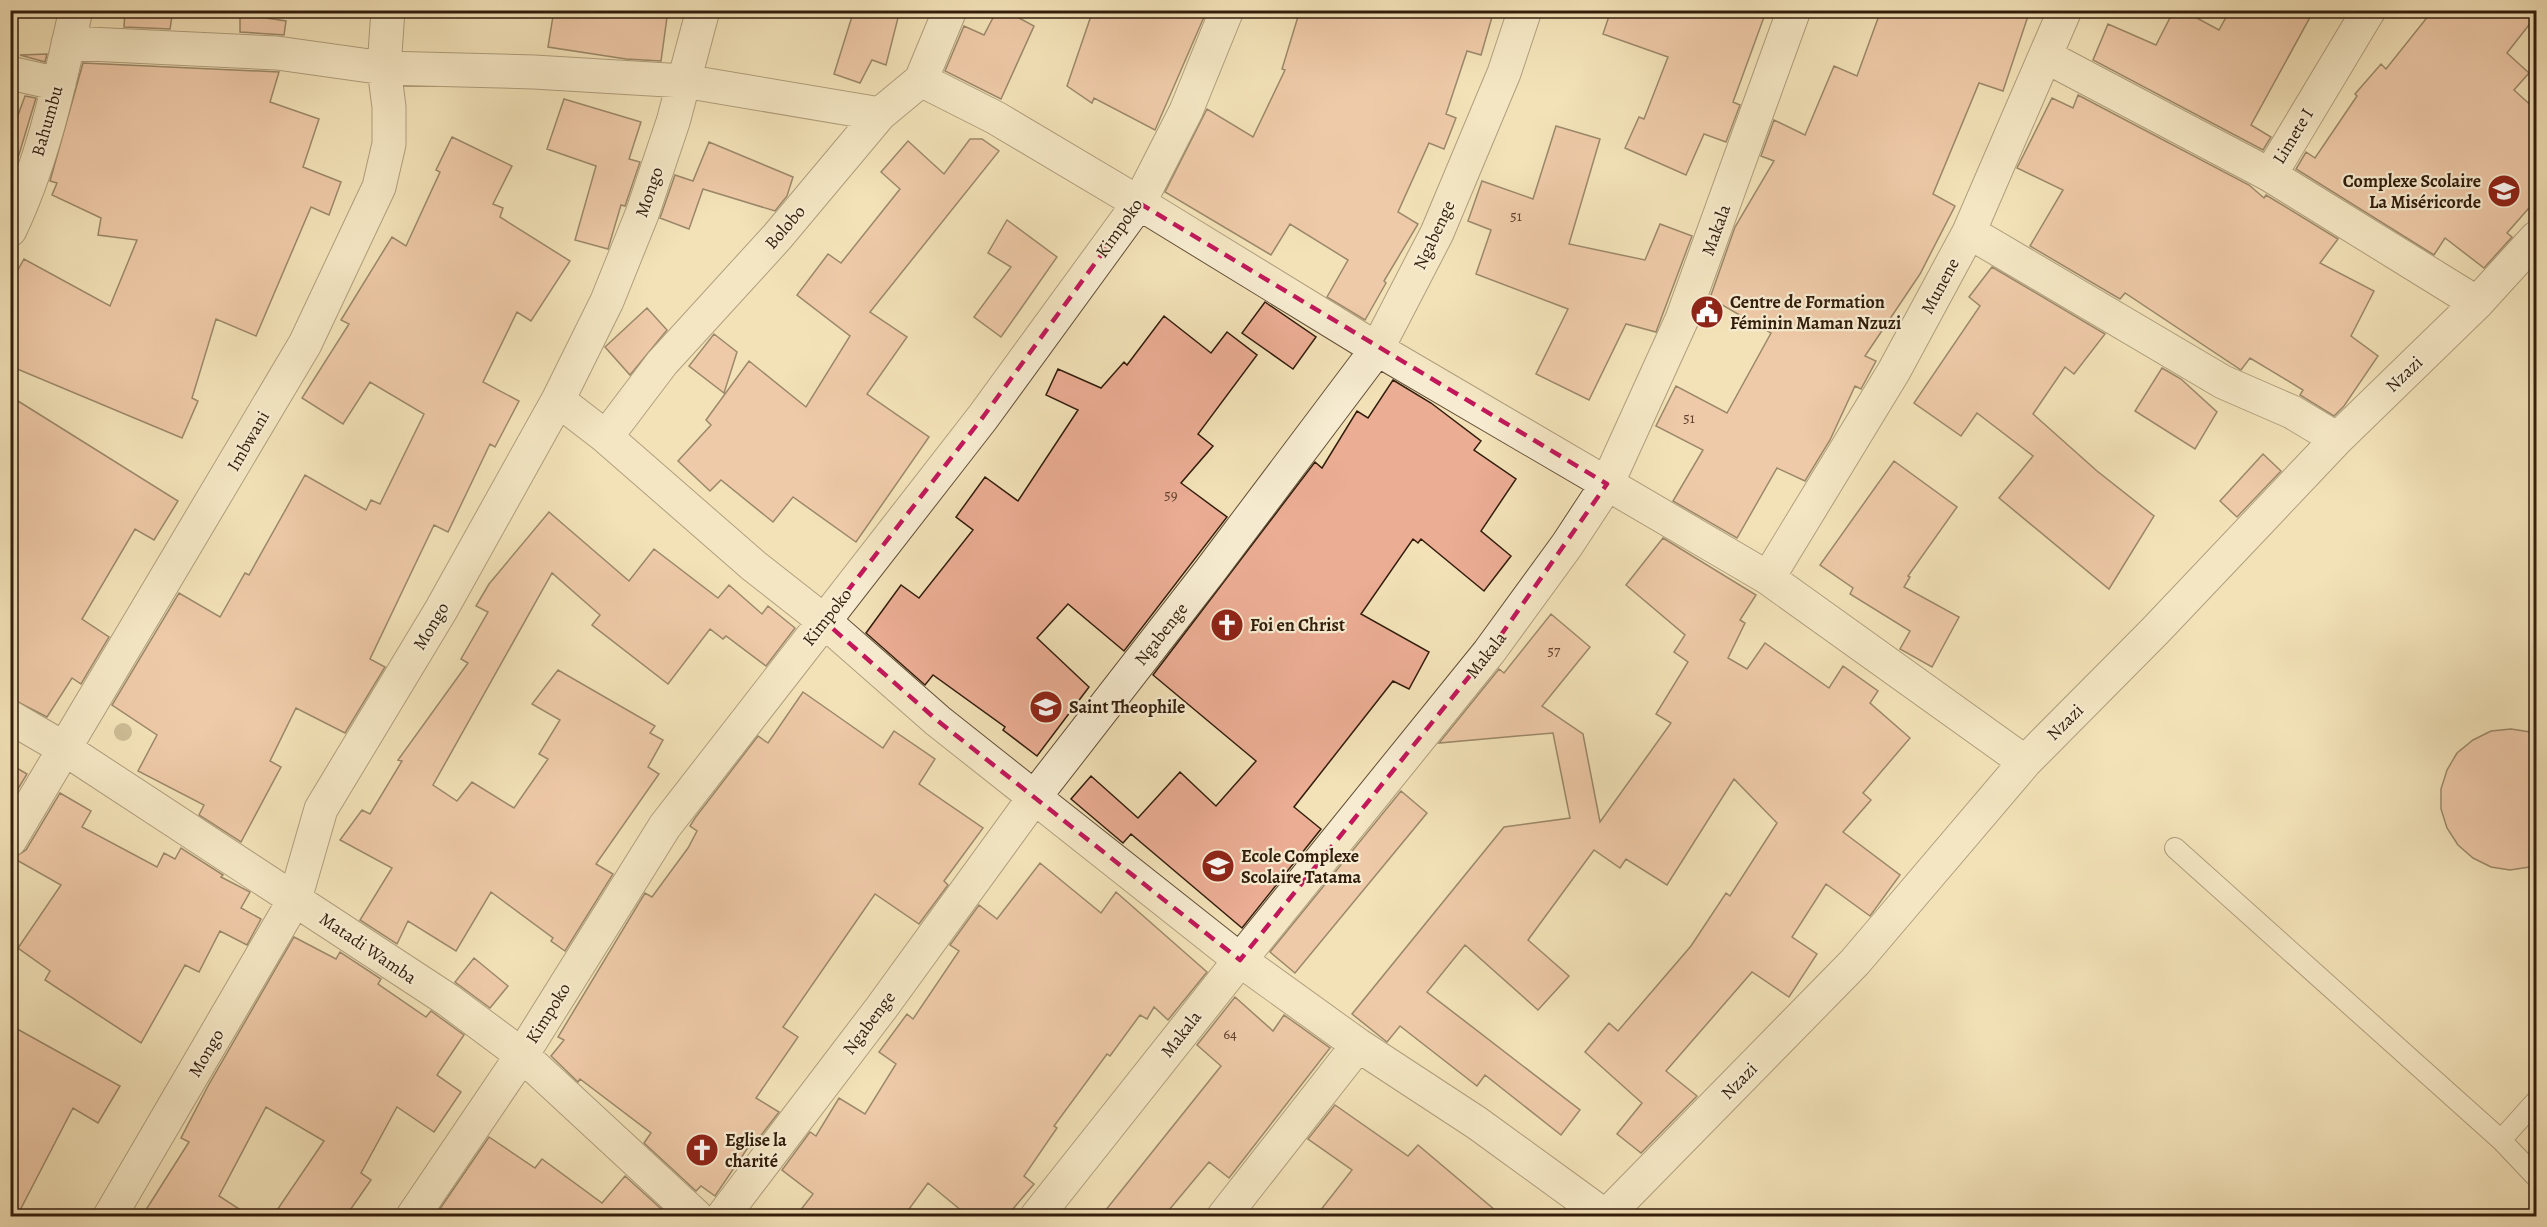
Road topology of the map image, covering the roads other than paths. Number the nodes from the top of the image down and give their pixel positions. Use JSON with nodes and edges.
{"nodes":[{"id":1,"x":76,"y":10,"type":"edge"},
{"id":2,"x":388,"y":10,"type":"edge"},
{"id":3,"x":703,"y":10,"type":"edge"},
{"id":4,"x":950,"y":10,"type":"edge"},
{"id":5,"x":1227,"y":10,"type":"edge"},
{"id":6,"x":1526,"y":10,"type":"edge"},
{"id":7,"x":1794,"y":10,"type":"edge"},
{"id":8,"x":2065,"y":10,"type":"edge"},
{"id":9,"x":2369,"y":10,"type":"edge"},
{"id":10,"x":68,"y":43,"type":"junction"},
{"id":11,"x":2047,"y":57,"type":"junction"},
{"id":12,"x":384,"y":68,"type":"junction"},
{"id":13,"x":10,"y":73,"type":"edge"},
{"id":14,"x":921,"y":80,"type":"junction"},
{"id":15,"x":684,"y":81,"type":"junction"},
{"id":16,"x":59,"y":84,"type":"junction"},
{"id":17,"x":880,"y":114,"type":"junction"},
{"id":18,"x":2270,"y":175,"type":"junction"},
{"id":19,"x":1139,"y":202,"type":"junction"},
{"id":20,"x":10,"y":230,"type":"edge"},
{"id":21,"x":1969,"y":232,"type":"junction"},
{"id":22,"x":2536,"y":238,"type":"edge"},
{"id":23,"x":2477,"y":303,"type":"junction"},
{"id":24,"x":1377,"y":350,"type":"junction"},
{"id":25,"x":558,"y":400,"type":"junction"},
{"id":26,"x":606,"y":437,"type":"junction"},
{"id":27,"x":2337,"y":439,"type":"junction"},
{"id":28,"x":1607,"y":484,"type":"junction"},
{"id":29,"x":1768,"y":578,"type":"junction"},
{"id":30,"x":824,"y":621,"type":"junction"},
{"id":31,"x":10,"y":717,"type":"edge"},
{"id":32,"x":65,"y":749,"type":"junction"},
{"id":33,"x":2025,"y":762,"type":"junction"},
{"id":34,"x":1036,"y":795,"type":"junction"},
{"id":35,"x":10,"y":840,"type":"edge"},
{"id":36,"x":2175,"y":848,"type":"dead end"},
{"id":37,"x":295,"y":899,"type":"junction"},
{"id":38,"x":1240,"y":960,"type":"junction"},
{"id":39,"x":1358,"y":1045,"type":"junction"},
{"id":40,"x":522,"y":1054,"type":"junction"},
{"id":41,"x":2536,"y":1101,"type":"edge"},
{"id":42,"x":2501,"y":1140,"type":"junction"},
{"id":43,"x":2536,"y":1177,"type":"edge"},
{"id":44,"x":110,"y":1216,"type":"edge"},
{"id":45,"x":413,"y":1216,"type":"edge"},
{"id":46,"x":696,"y":1216,"type":"edge"},
{"id":47,"x":723,"y":1216,"type":"edge"},
{"id":48,"x":1037,"y":1216,"type":"edge"},
{"id":49,"x":1224,"y":1216,"type":"edge"},
{"id":50,"x":1605,"y":1216,"type":"edge"}],
"edges":[{"from":1,"to":10,"type":"street","name":"Bahumbu"},
{"from":2,"to":12,"type":"street","name":"Imbwani"},
{"from":3,"to":15,"type":"street","name":"Mongo"},
{"from":4,"to":14,"type":"street","name":"Bolobo"},
{"from":5,"to":19,"type":"street","name":"Kimpoko"},
{"from":6,"to":24,"type":"street","name":"Ngabenge"},
{"from":7,"to":28,"type":"street","name":"Makala"},
{"from":8,"to":11,"type":"street","name":"Munene"},
{"from":9,"to":18,"type":"street","name":"Limete I"},
{"from":10,"to":12,"type":"street"},
{"from":10,"to":16,"type":"street","name":"Bahumbu"},
{"from":11,"to":18,"type":"street"},
{"from":11,"to":21,"type":"street","name":"Munene"},
{"from":12,"to":15,"type":"street"},
{"from":12,"to":32,"type":"street","name":"Imbwani"},
{"from":13,"to":16,"type":"street"},
{"from":14,"to":17,"type":"street","name":"Bolobo"},
{"from":14,"to":19,"type":"street"},
{"from":15,"to":17,"type":"street"},
{"from":15,"to":25,"type":"street","name":"Mongo"},
{"from":16,"to":20,"type":"street","name":"Bahumbu"},
{"from":17,"to":26,"type":"street","name":"Bolobo"},
{"from":18,"to":23,"type":"street","name":"Limete I"},
{"from":19,"to":24,"type":"street"},
{"from":19,"to":30,"type":"street","name":"Kimpoko"},
{"from":21,"to":27,"type":"street"},
{"from":21,"to":29,"type":"street","name":"Munene"},
{"from":22,"to":23,"type":"street","name":"Nzazi"},
{"from":23,"to":27,"type":"street","name":"Nzazi"},
{"from":24,"to":28,"type":"street"},
{"from":24,"to":34,"type":"street","name":"Ngabenge"},
{"from":25,"to":26,"type":"street"},
{"from":25,"to":37,"type":"street","name":"Mongo"},
{"from":26,"to":30,"type":"street"},
{"from":27,"to":33,"type":"street","name":"Nzazi"},
{"from":28,"to":29,"type":"street"},
{"from":28,"to":38,"type":"street","name":"Makala"},
{"from":29,"to":33,"type":"street"},
{"from":30,"to":34,"type":"street"},
{"from":30,"to":40,"type":"street","name":"Kimpoko"},
{"from":31,"to":32,"type":"street","name":"Matadi Wamba"},
{"from":32,"to":35,"type":"street","name":"Imbwani"},
{"from":32,"to":37,"type":"street","name":"Matadi Wamba"},
{"from":33,"to":50,"type":"street","name":"Nzazi"},
{"from":34,"to":38,"type":"street"},
{"from":34,"to":47,"type":"street","name":"Ngabenge"},
{"from":36,"to":42,"type":"lane"},
{"from":37,"to":40,"type":"street","name":"Matadi Wamba"},
{"from":37,"to":44,"type":"street","name":"Mongo"},
{"from":38,"to":39,"type":"street"},
{"from":38,"to":48,"type":"street","name":"Makala"},
{"from":39,"to":49,"type":"street"},
{"from":39,"to":50,"type":"street"},
{"from":40,"to":45,"type":"street","name":"Kimpoko"},
{"from":40,"to":46,"type":"street","name":"Matadi Wamba"},
{"from":41,"to":42,"type":"lane"},
{"from":42,"to":43,"type":"lane"}]}
